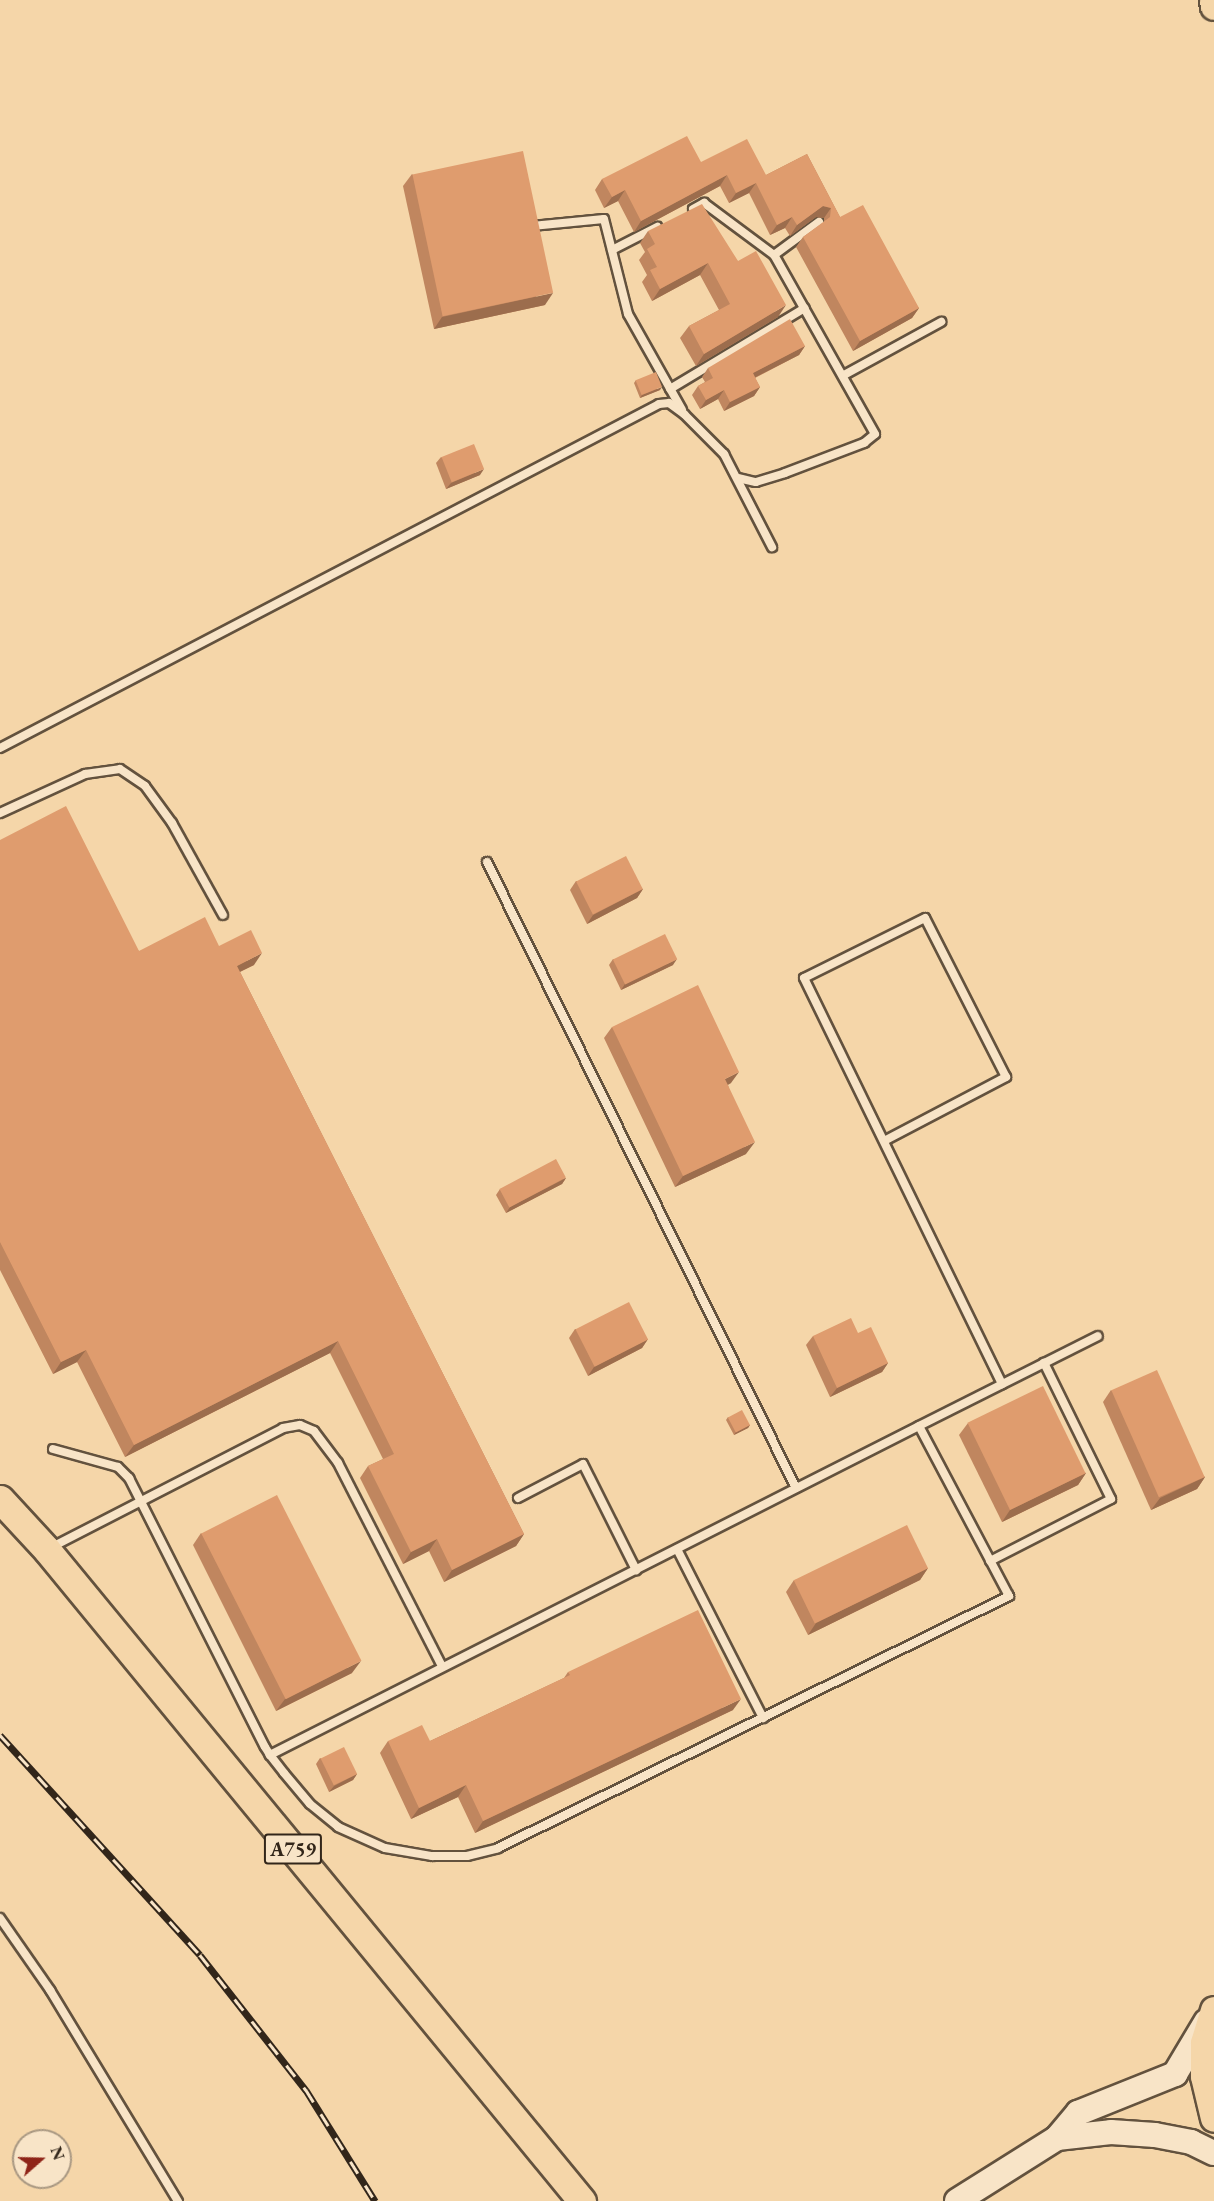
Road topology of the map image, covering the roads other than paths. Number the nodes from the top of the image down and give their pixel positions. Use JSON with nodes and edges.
{"nodes":[{"id":1,"x":1212,"y":0,"type":"edge"},
{"id":2,"x":1214,"y":6,"type":"edge"},
{"id":3,"x":684,"y":214,"type":"edge"},
{"id":4,"x":819,"y":222,"type":"edge"},
{"id":5,"x":663,"y":224,"type":"edge"},
{"id":6,"x":532,"y":226,"type":"edge"},
{"id":7,"x":612,"y":250,"type":"junction"},
{"id":8,"x":774,"y":255,"type":"junction"},
{"id":9,"x":805,"y":308,"type":"junction"},
{"id":10,"x":941,"y":321,"type":"dead end"},
{"id":11,"x":844,"y":375,"type":"junction"},
{"id":12,"x":670,"y":389,"type":"junction"},
{"id":13,"x":684,"y":414,"type":"junction"},
{"id":14,"x":738,"y":478,"type":"junction"},
{"id":15,"x":772,"y":547,"type":"dead end"},
{"id":16,"x":0,"y":748,"type":"edge"},
{"id":17,"x":0,"y":813,"type":"edge"},
{"id":18,"x":487,"y":862,"type":"dead end"},
{"id":19,"x":223,"y":915,"type":"dead end"},
{"id":20,"x":884,"y":1141,"type":"junction"},
{"id":21,"x":1098,"y":1336,"type":"dead end"},
{"id":22,"x":1044,"y":1363,"type":"junction"},
{"id":23,"x":1002,"y":1384,"type":"junction"},
{"id":24,"x":919,"y":1426,"type":"junction"},
{"id":25,"x":53,"y":1449,"type":"dead end"},
{"id":26,"x":796,"y":1488,"type":"junction"},
{"id":27,"x":518,"y":1498,"type":"dead end"},
{"id":28,"x":0,"y":1499,"type":"edge"},
{"id":29,"x":140,"y":1500,"type":"junction"},
{"id":30,"x":676,"y":1549,"type":"junction"},
{"id":31,"x":47,"y":1550,"type":"junction"},
{"id":32,"x":990,"y":1561,"type":"junction"},
{"id":33,"x":636,"y":1570,"type":"junction"},
{"id":34,"x":442,"y":1666,"type":"junction"},
{"id":35,"x":763,"y":1718,"type":"junction"},
{"id":36,"x":270,"y":1755,"type":"junction"},
{"id":37,"x":0,"y":1918,"type":"edge"},
{"id":38,"x":1214,"y":2010,"type":"edge"},
{"id":39,"x":1214,"y":2118,"type":"edge"},
{"id":40,"x":1057,"y":2138,"type":"junction"},
{"id":41,"x":1214,"y":2153,"type":"edge"},
{"id":42,"x":178,"y":2201,"type":"edge"},
{"id":43,"x":582,"y":2201,"type":"edge"},
{"id":44,"x":957,"y":2201,"type":"edge"}],
"edges":[{"from":1,"to":2,"type":"main road"},
{"from":3,"to":8,"type":"lane"},
{"from":4,"to":8,"type":"lane"},
{"from":5,"to":7,"type":"lane"},
{"from":6,"to":7,"type":"lane"},
{"from":7,"to":12,"type":"lane"},
{"from":8,"to":9,"type":"lane"},
{"from":9,"to":11,"type":"lane"},
{"from":9,"to":12,"type":"lane"},
{"from":10,"to":11,"type":"lane"},
{"from":11,"to":14,"type":"lane"},
{"from":12,"to":13,"type":"lane"},
{"from":13,"to":14,"type":"lane"},
{"from":13,"to":16,"type":"lane"},
{"from":14,"to":15,"type":"lane"},
{"from":17,"to":19,"type":"lane"},
{"from":18,"to":26,"type":"lane"},
{"from":20,"to":20,"type":"lane"},
{"from":20,"to":23,"type":"lane"},
{"from":21,"to":22,"type":"lane"},
{"from":22,"to":23,"type":"lane"},
{"from":22,"to":32,"type":"lane"},
{"from":23,"to":24,"type":"lane"},
{"from":24,"to":26,"type":"lane"},
{"from":24,"to":32,"type":"lane"},
{"from":25,"to":29,"type":"lane"},
{"from":26,"to":30,"type":"lane"},
{"from":27,"to":33,"type":"lane"},
{"from":28,"to":31,"type":"main road","number":"A759"},
{"from":29,"to":31,"type":"lane"},
{"from":29,"to":34,"type":"lane"},
{"from":29,"to":36,"type":"lane"},
{"from":30,"to":33,"type":"lane"},
{"from":30,"to":35,"type":"lane"},
{"from":31,"to":43,"type":"main road","number":"A759"},
{"from":32,"to":35,"type":"lane"},
{"from":33,"to":34,"type":"lane"},
{"from":34,"to":36,"type":"lane"},
{"from":35,"to":36,"type":"lane"},
{"from":37,"to":42,"type":"lane"},
{"from":38,"to":39,"type":"main road"},
{"from":38,"to":40,"type":"main road"},
{"from":40,"to":41,"type":"main road"},
{"from":40,"to":44,"type":"main road"}]}
